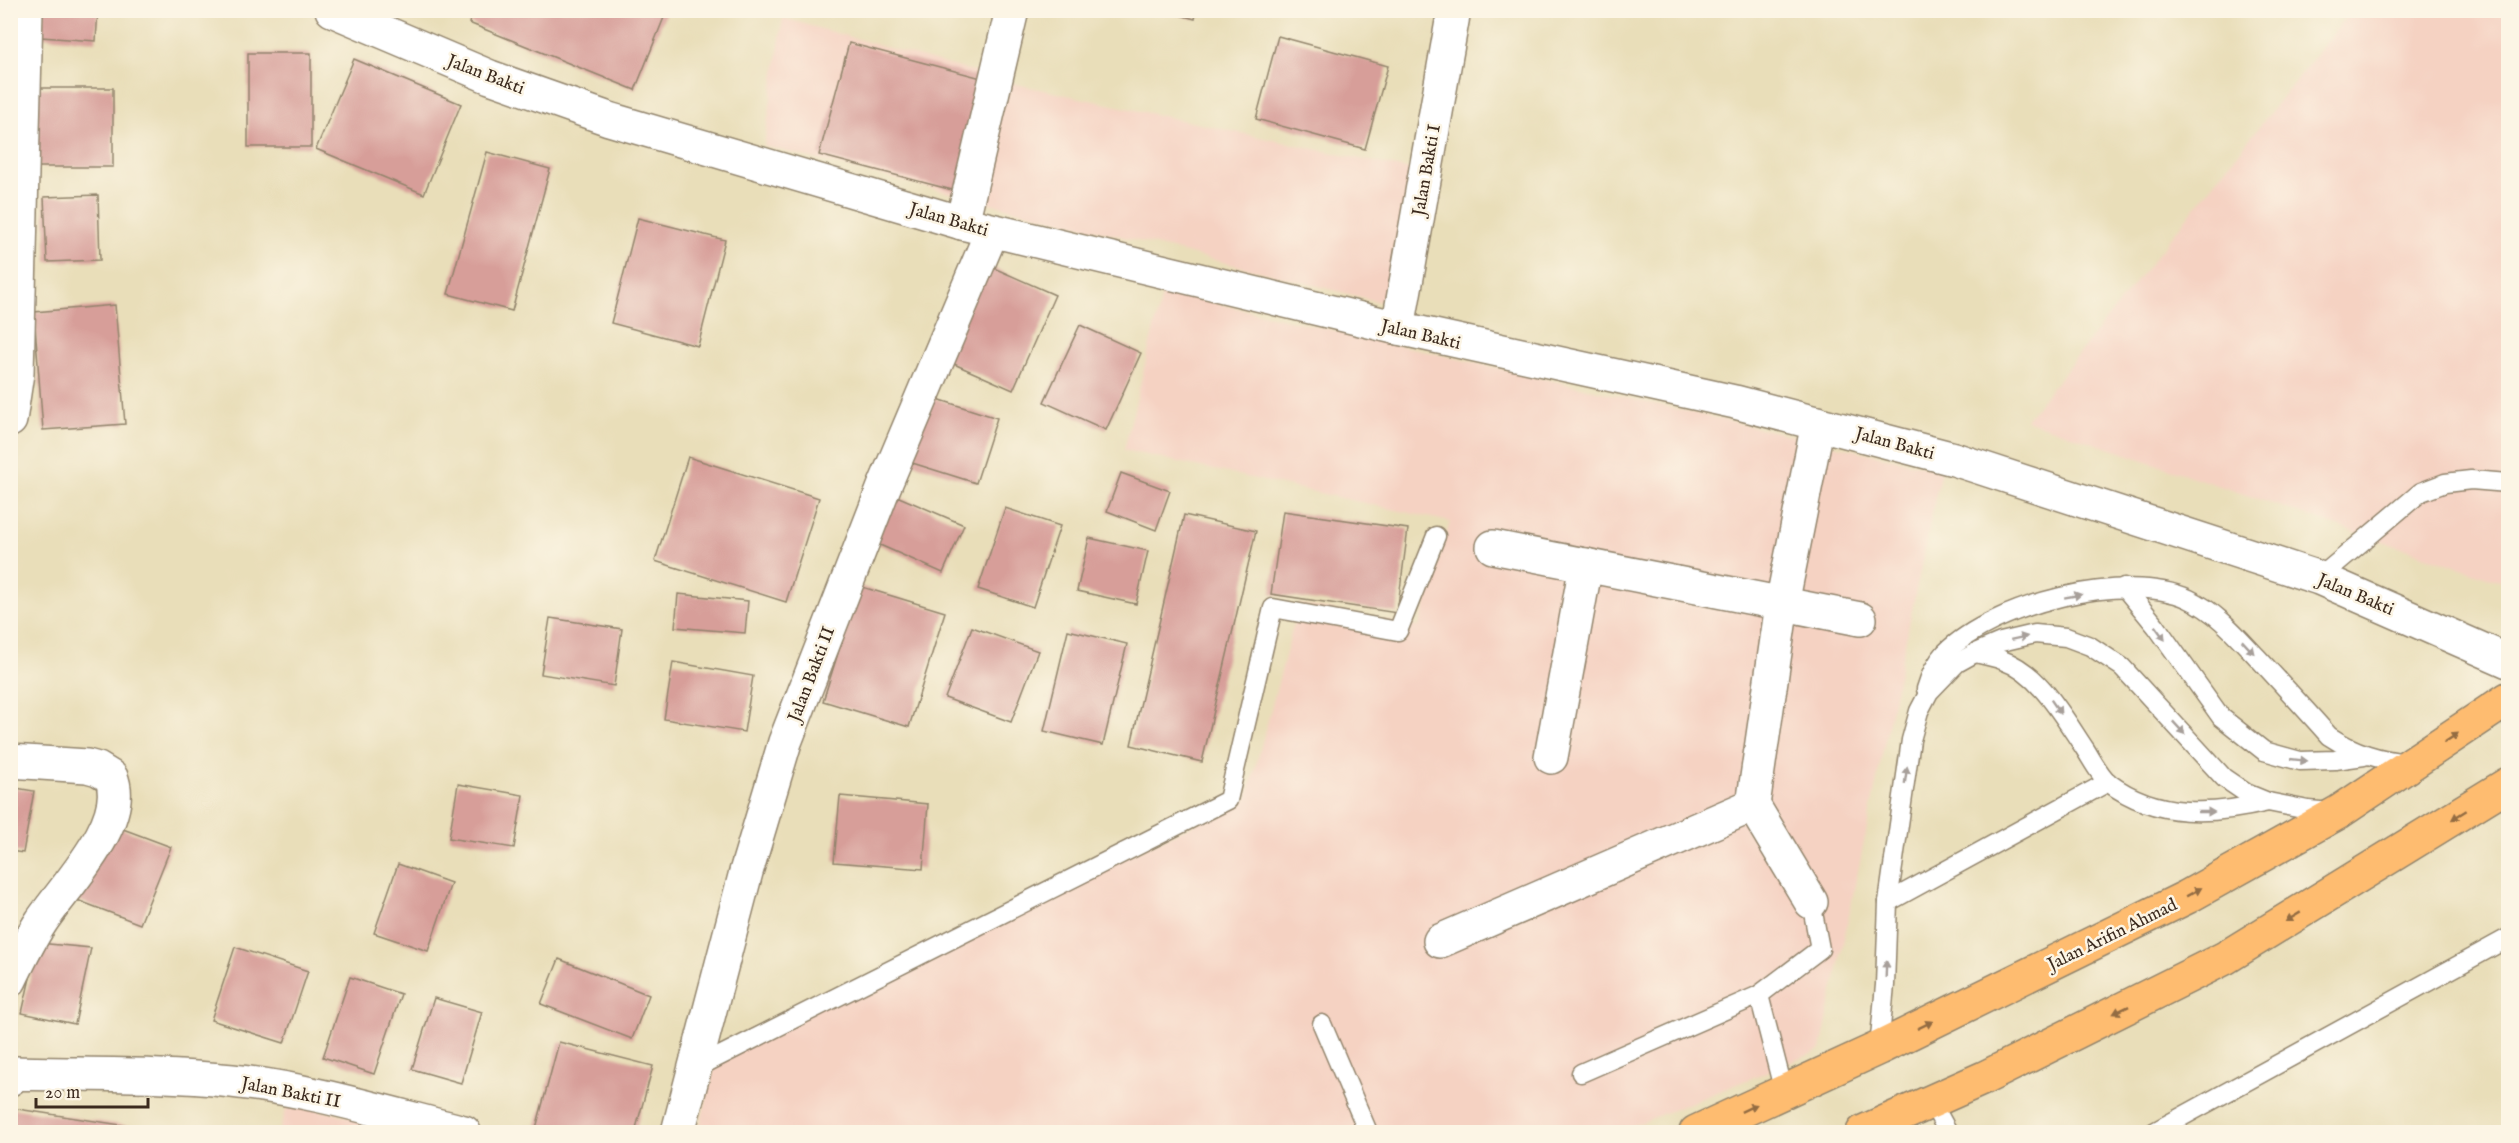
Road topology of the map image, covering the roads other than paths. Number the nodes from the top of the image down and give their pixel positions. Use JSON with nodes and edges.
{"nodes":[{"id":1,"x":26,"y":10,"type":"edge"},
{"id":2,"x":332,"y":10,"type":"edge"},
{"id":3,"x":1012,"y":10,"type":"edge"},
{"id":4,"x":1454,"y":10,"type":"edge"},
{"id":5,"x":977,"y":227,"type":"junction"},
{"id":6,"x":1398,"y":328,"type":"junction"},
{"id":7,"x":10,"y":420,"type":"edge"},
{"id":8,"x":1818,"y":423,"type":"junction"},
{"id":9,"x":2508,"y":483,"type":"edge"},
{"id":10,"x":1436,"y":536,"type":"dead end"},
{"id":11,"x":1493,"y":547,"type":"dead end"},
{"id":12,"x":1586,"y":565,"type":"junction"},
{"id":13,"x":2319,"y":578,"type":"junction"},
{"id":14,"x":2124,"y":587,"type":"junction"},
{"id":15,"x":1782,"y":604,"type":"junction"},
{"id":16,"x":1860,"y":619,"type":"dead end"},
{"id":17,"x":1975,"y":653,"type":"junction"},
{"id":18,"x":2508,"y":661,"type":"edge"},
{"id":19,"x":2508,"y":699,"type":"edge"},
{"id":20,"x":1919,"y":711,"type":"junction"},
{"id":21,"x":2366,"y":755,"type":"junction"},
{"id":22,"x":1551,"y":757,"type":"dead end"},
{"id":23,"x":10,"y":761,"type":"edge"},
{"id":24,"x":2413,"y":763,"type":"junction"},
{"id":25,"x":2108,"y":782,"type":"junction"},
{"id":26,"x":2508,"y":784,"type":"edge"},
{"id":27,"x":2268,"y":802,"type":"junction"},
{"id":28,"x":1754,"y":805,"type":"junction"},
{"id":29,"x":2339,"y":812,"type":"junction"},
{"id":30,"x":1811,"y":902,"type":"joint"},
{"id":31,"x":1888,"y":902,"type":"junction"},
{"id":32,"x":25,"y":923,"type":"edge"},
{"id":33,"x":2508,"y":938,"type":"edge"},
{"id":34,"x":1440,"y":941,"type":"dead end"},
{"id":35,"x":10,"y":980,"type":"edge"},
{"id":36,"x":1759,"y":995,"type":"junction"},
{"id":37,"x":1322,"y":1024,"type":"dead end"},
{"id":38,"x":1879,"y":1048,"type":"junction"},
{"id":39,"x":694,"y":1070,"type":"junction"},
{"id":40,"x":1581,"y":1072,"type":"dead end"},
{"id":41,"x":10,"y":1079,"type":"edge"},
{"id":42,"x":1784,"y":1092,"type":"junction"},
{"id":43,"x":1931,"y":1101,"type":"junction"},
{"id":44,"x":464,"y":1132,"type":"edge"},
{"id":45,"x":678,"y":1132,"type":"edge"},
{"id":46,"x":1368,"y":1132,"type":"edge"},
{"id":47,"x":1696,"y":1132,"type":"edge"},
{"id":48,"x":1863,"y":1132,"type":"edge"},
{"id":49,"x":1947,"y":1132,"type":"edge"},
{"id":50,"x":2154,"y":1132,"type":"edge"}],
"edges":[{"from":1,"to":7,"type":"street"},
{"from":2,"to":5,"type":"street","name":"Jalan Bakti"},
{"from":3,"to":5,"type":"street","name":"Jalan Bakti II"},
{"from":4,"to":6,"type":"street","name":"Jalan Bakti I"},
{"from":5,"to":6,"type":"street","name":"Jalan Bakti"},
{"from":5,"to":39,"type":"street","name":"Jalan Bakti II"},
{"from":6,"to":8,"type":"street","name":"Jalan Bakti"},
{"from":8,"to":13,"type":"street","name":"Jalan Bakti"},
{"from":8,"to":15,"type":"street"},
{"from":9,"to":13,"type":"lane"},
{"from":10,"to":39,"type":"lane"},
{"from":11,"to":12,"type":"street"},
{"from":12,"to":15,"type":"street"},
{"from":12,"to":22,"type":"street"},
{"from":13,"to":18,"type":"street","name":"Jalan Bakti"},
{"from":20,"to":14,"type":"lane","one_way":true},
{"from":14,"to":21,"type":"lane","one_way":true},
{"from":14,"to":21,"type":"lane","one_way":true},
{"from":15,"to":16,"type":"street"},
{"from":15,"to":28,"type":"street"},
{"from":17,"to":20,"type":"lane"},
{"from":17,"to":25,"type":"lane","one_way":true},
{"from":17,"to":27,"type":"lane","one_way":true},
{"from":24,"to":19,"type":"main road","name":"Jalan Arifin Ahmad","one_way":true},
{"from":31,"to":20,"type":"lane","one_way":true},
{"from":21,"to":24,"type":"lane"},
{"from":23,"to":32,"type":"street"},
{"from":24,"to":29,"type":"main road","name":"Jalan Arifin Ahmad"},
{"from":25,"to":27,"type":"lane","one_way":true},
{"from":25,"to":31,"type":"lane"},
{"from":26,"to":43,"type":"main road","one_way":true},
{"from":27,"to":29,"type":"lane"},
{"from":28,"to":30,"type":"street"},
{"from":28,"to":34,"type":"street"},
{"from":38,"to":29,"type":"main road","name":"Jalan Arifin Ahmad","one_way":true},
{"from":30,"to":36,"type":"lane"},
{"from":38,"to":31,"type":"lane","one_way":true},
{"from":32,"to":35,"type":"street"},
{"from":33,"to":50,"type":"lane"},
{"from":36,"to":40,"type":"lane"},
{"from":36,"to":42,"type":"lane"},
{"from":37,"to":46,"type":"lane"},
{"from":38,"to":42,"type":"main road","name":"Jalan Arifin Ahmad"},
{"from":39,"to":45,"type":"street","name":"Jalan Bakti II"},
{"from":41,"to":44,"type":"street","name":"Jalan Bakti II"},
{"from":47,"to":42,"type":"main road","name":"Jalan Arifin Ahmad","one_way":true},
{"from":43,"to":48,"type":"main road"},
{"from":43,"to":49,"type":"lane"}]}
